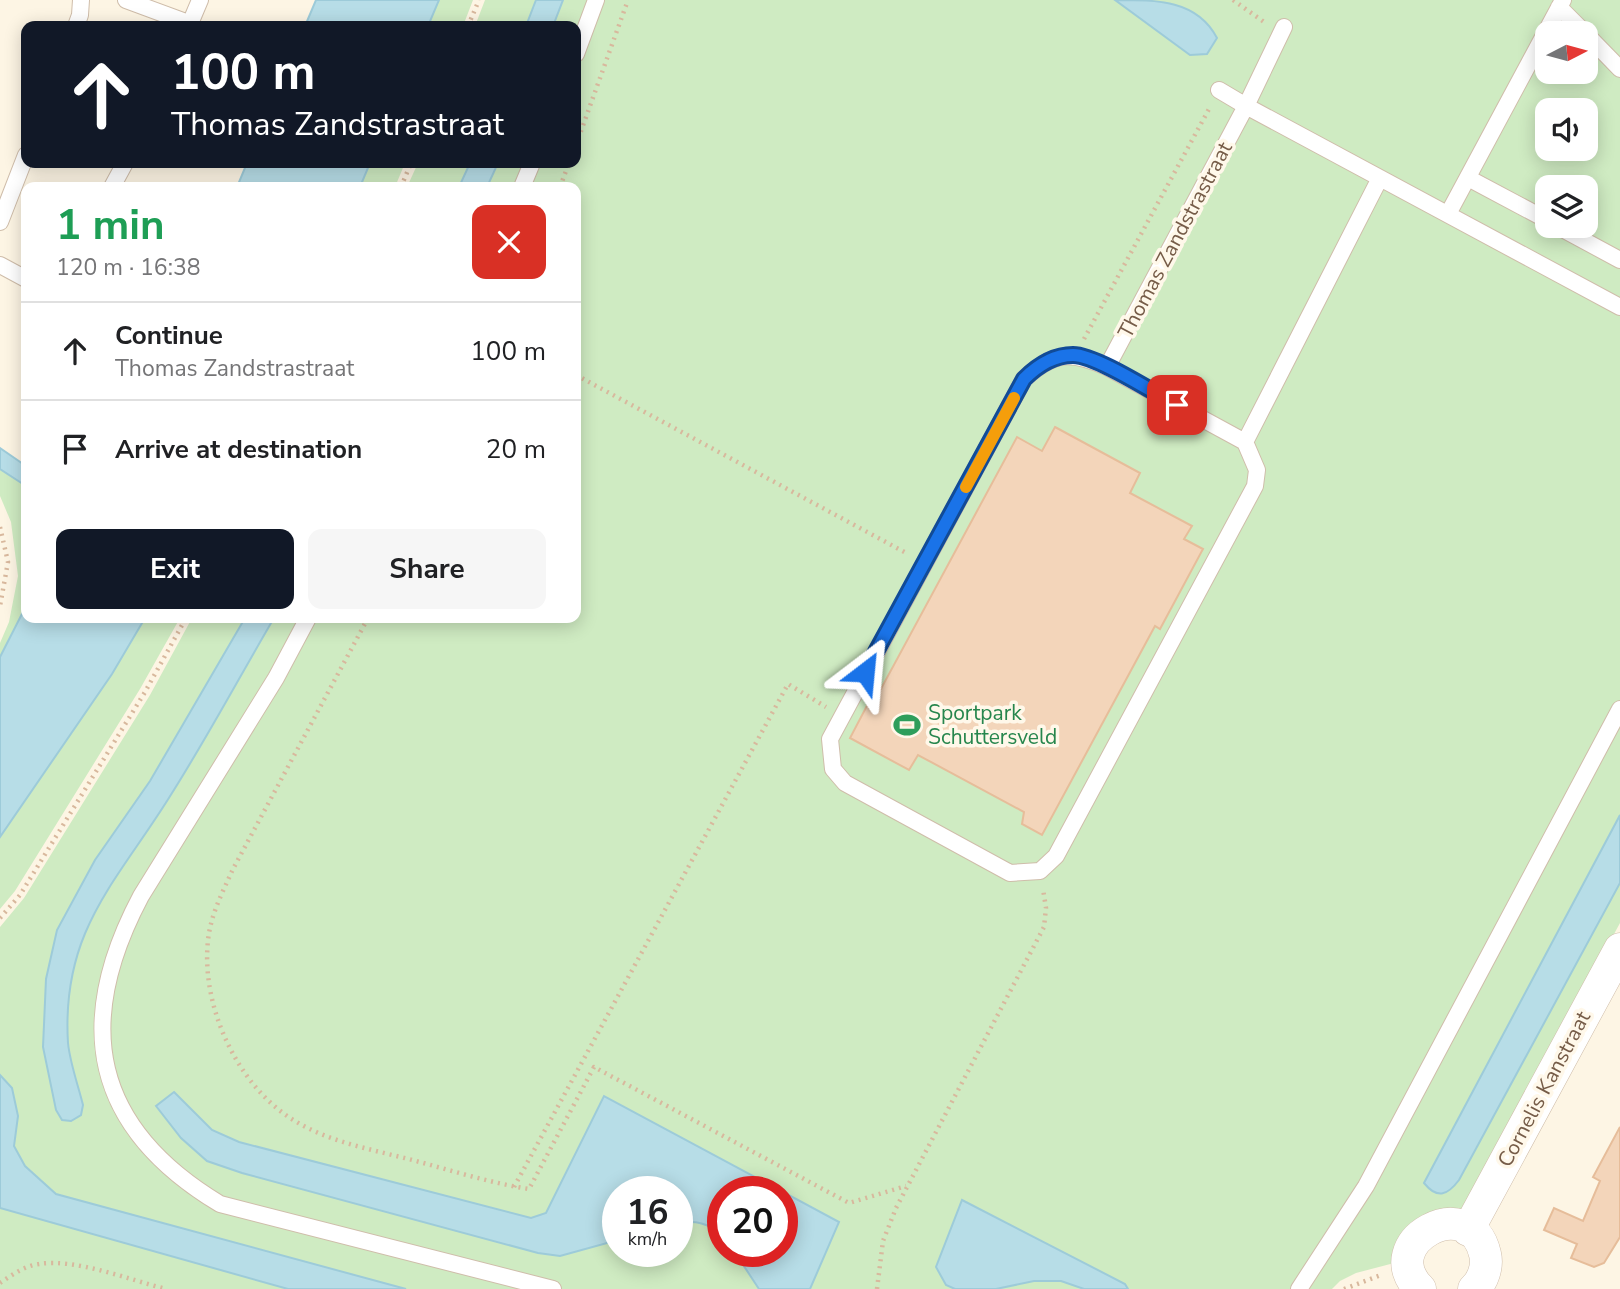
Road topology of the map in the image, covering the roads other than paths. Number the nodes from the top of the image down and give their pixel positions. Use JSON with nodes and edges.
{"nodes":[{"id":1,"x":80,"y":0,"type":"edge"},
{"id":2,"x":126,"y":0,"type":"edge"},
{"id":3,"x":201,"y":0,"type":"edge"},
{"id":4,"x":596,"y":0,"type":"edge"},
{"id":5,"x":1561,"y":4,"type":"edge"},
{"id":6,"x":78,"y":21,"type":"edge"},
{"id":7,"x":180,"y":21,"type":"edge"},
{"id":8,"x":192,"y":21,"type":"edge"},
{"id":9,"x":1575,"y":21,"type":"edge"},
{"id":10,"x":1282,"y":30,"type":"road end"},
{"id":11,"x":581,"y":40,"type":"edge"},
{"id":12,"x":1598,"y":47,"type":"edge"},
{"id":13,"x":1620,"y":69,"type":"edge"},
{"id":14,"x":1219,"y":90,"type":"road end"},
{"id":15,"x":1246,"y":106,"type":"junction"},
{"id":16,"x":21,"y":168,"type":"edge"},
{"id":17,"x":1380,"y":178,"type":"junction"},
{"id":18,"x":1468,"y":178,"type":"junction"},
{"id":19,"x":1448,"y":214,"type":"junction"},
{"id":20,"x":1535,"y":214,"type":"edge"},
{"id":21,"x":0,"y":222,"type":"edge"},
{"id":22,"x":1579,"y":238,"type":"edge"},
{"id":23,"x":1620,"y":260,"type":"edge"},
{"id":24,"x":0,"y":265,"type":"edge"},
{"id":25,"x":21,"y":276,"type":"edge"},
{"id":26,"x":1620,"y":307,"type":"edge"},
{"id":27,"x":1107,"y":367,"type":"junction"},
{"id":28,"x":1245,"y":442,"type":"junction"},
{"id":29,"x":305,"y":623,"type":"edge"},
{"id":30,"x":1620,"y":709,"type":"edge"},
{"id":31,"x":1620,"y":949,"type":"edge"},
{"id":32,"x":1468,"y":1230,"type":"junction"},
{"id":33,"x":1414,"y":1279,"type":"edge"},
{"id":34,"x":553,"y":1289,"type":"edge"},
{"id":35,"x":1299,"y":1289,"type":"edge"},
{"id":36,"x":1474,"y":1289,"type":"edge"}],
"edges":[{"from":1,"to":6,"type":"lane"},
{"from":2,"to":7,"type":"lane"},
{"from":3,"to":8,"type":"lane"},
{"from":4,"to":11,"type":"lane"},
{"from":5,"to":9,"type":"lane"},
{"from":5,"to":18,"type":"lane"},
{"from":10,"to":15,"type":"lane","name":"Thomas Zandstrastraat"},
{"from":12,"to":13,"type":"lane"},
{"from":14,"to":15,"type":"lane"},
{"from":15,"to":17,"type":"lane"},
{"from":15,"to":27,"type":"lane","name":"Thomas Zandstrastraat"},
{"from":16,"to":21,"type":"lane"},
{"from":17,"to":19,"type":"lane"},
{"from":17,"to":28,"type":"lane"},
{"from":18,"to":19,"type":"lane"},
{"from":18,"to":20,"type":"lane"},
{"from":19,"to":26,"type":"lane"},
{"from":22,"to":23,"type":"lane"},
{"from":24,"to":25,"type":"lane"},
{"from":27,"to":28,"type":"lane"},
{"from":27,"to":28,"type":"lane"},
{"from":29,"to":34,"type":"lane"},
{"from":30,"to":35,"type":"lane"},
{"from":31,"to":32,"type":"street","name":"Cornelis Kanstraat"},
{"from":32,"to":33,"type":"street"},
{"from":32,"to":36,"type":"street"}]}
